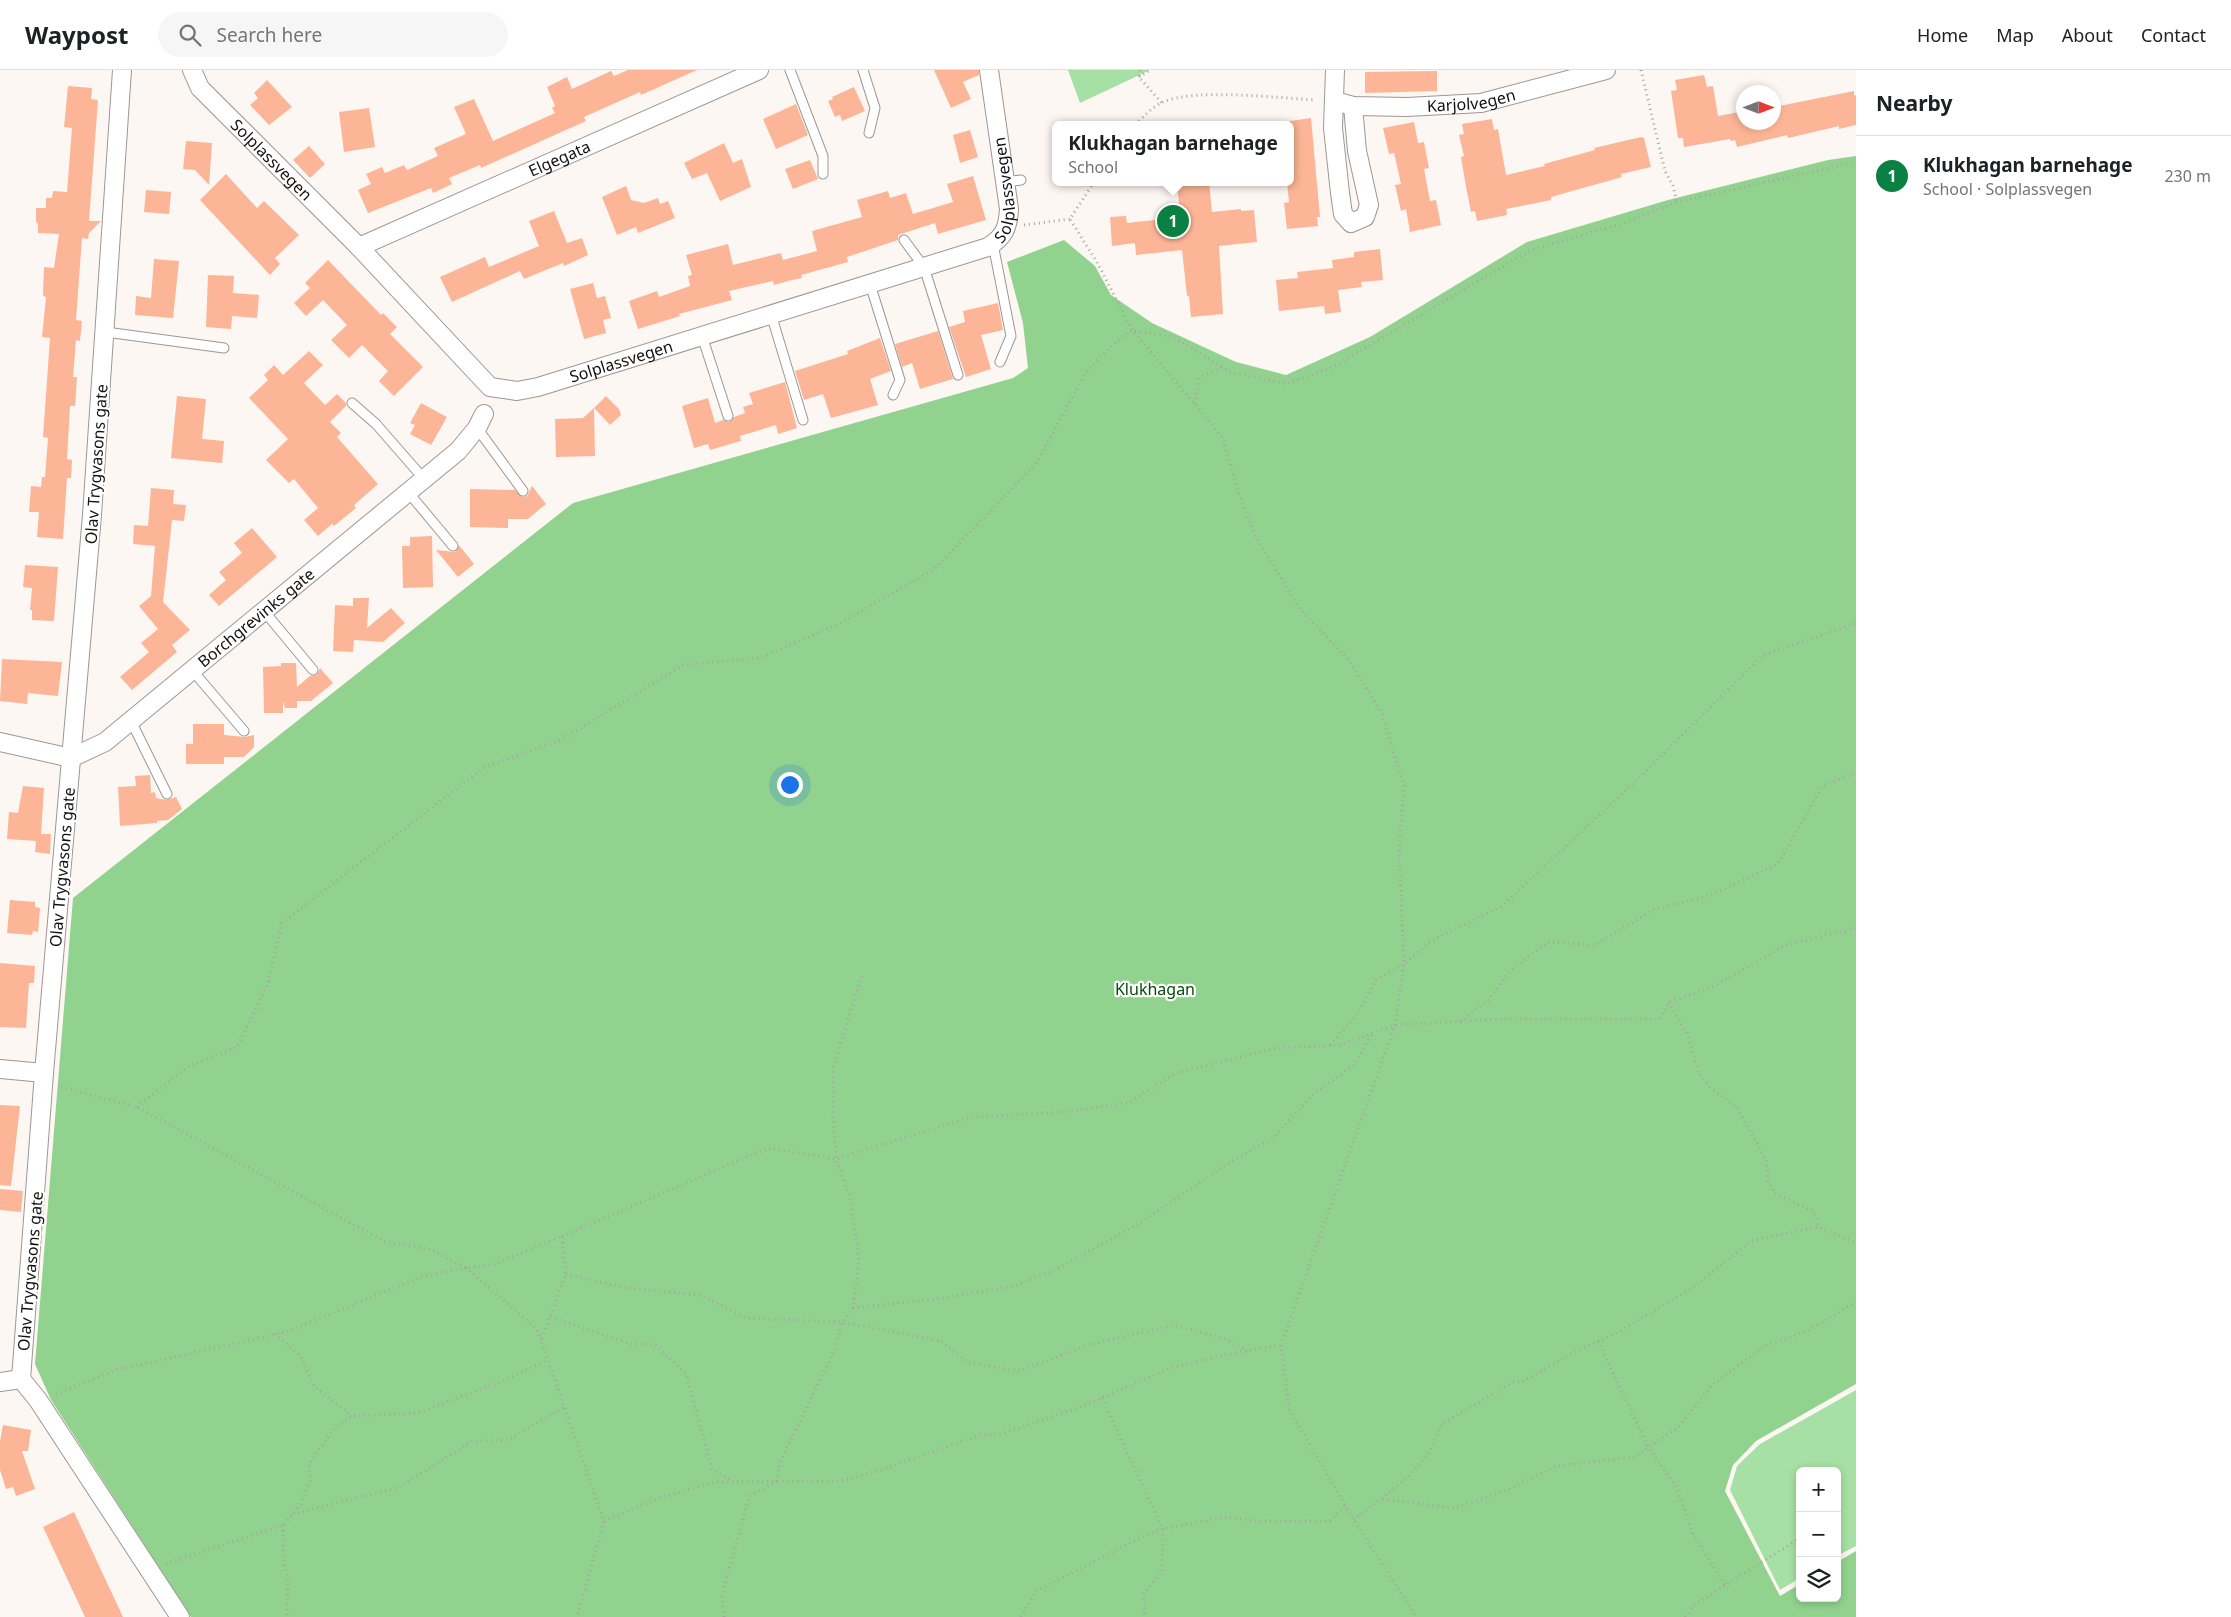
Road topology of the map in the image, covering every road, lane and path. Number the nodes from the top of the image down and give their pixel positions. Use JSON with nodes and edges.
{"nodes":[{"id":1,"x":122,"y":70,"type":"edge"},
{"id":2,"x":192,"y":70,"type":"edge"},
{"id":3,"x":759,"y":70,"type":"edge"},
{"id":4,"x":790,"y":70,"type":"edge"},
{"id":5,"x":863,"y":70,"type":"edge"},
{"id":6,"x":989,"y":70,"type":"edge"},
{"id":7,"x":1140,"y":70,"type":"edge"},
{"id":8,"x":1150,"y":70,"type":"edge"},
{"id":9,"x":1335,"y":70,"type":"edge"},
{"id":10,"x":1606,"y":70,"type":"edge"},
{"id":11,"x":1641,"y":70,"type":"edge"},
{"id":12,"x":1139,"y":77,"type":"junction"},
{"id":13,"x":1334,"y":101,"type":"junction"},
{"id":14,"x":1162,"y":103,"type":"junction"},
{"id":15,"x":1353,"y":106,"type":"junction"},
{"id":16,"x":1141,"y":121,"type":"edge"},
{"id":17,"x":869,"y":133,"type":"dead end"},
{"id":18,"x":1856,"y":162,"type":"edge"},
{"id":19,"x":823,"y":174,"type":"dead end"},
{"id":20,"x":1091,"y":186,"type":"edge"},
{"id":21,"x":1677,"y":202,"type":"junction"},
{"id":22,"x":1070,"y":219,"type":"junction"},
{"id":23,"x":1009,"y":224,"type":"junction"},
{"id":24,"x":904,"y":240,"type":"dead end"},
{"id":25,"x":993,"y":244,"type":"junction"},
{"id":26,"x":359,"y":247,"type":"junction"},
{"id":27,"x":924,"y":267,"type":"junction"},
{"id":28,"x":870,"y":284,"type":"junction"},
{"id":29,"x":772,"y":314,"type":"junction"},
{"id":30,"x":1132,"y":330,"type":"junction"},
{"id":31,"x":106,"y":332,"type":"junction"},
{"id":32,"x":702,"y":336,"type":"junction"},
{"id":33,"x":224,"y":348,"type":"dead end"},
{"id":34,"x":1000,"y":362,"type":"dead end"},
{"id":35,"x":1221,"y":367,"type":"junction"},
{"id":36,"x":958,"y":375,"type":"dead end"},
{"id":37,"x":893,"y":395,"type":"dead end"},
{"id":38,"x":352,"y":403,"type":"dead end"},
{"id":39,"x":1195,"y":405,"type":"junction"},
{"id":40,"x":728,"y":416,"type":"dead end"},
{"id":41,"x":802,"y":420,"type":"dead end"},
{"id":42,"x":480,"y":421,"type":"joint"},
{"id":43,"x":424,"y":479,"type":"junction"},
{"id":44,"x":523,"y":491,"type":"dead end"},
{"id":45,"x":408,"y":492,"type":"junction"},
{"id":46,"x":453,"y":546,"type":"dead end"},
{"id":47,"x":264,"y":611,"type":"junction"},
{"id":48,"x":1856,"y":623,"type":"edge"},
{"id":49,"x":192,"y":670,"type":"junction"},
{"id":50,"x":313,"y":670,"type":"dead end"},
{"id":51,"x":131,"y":721,"type":"junction"},
{"id":52,"x":244,"y":731,"type":"dead end"},
{"id":53,"x":0,"y":742,"type":"edge"},
{"id":54,"x":71,"y":758,"type":"junction"},
{"id":55,"x":1856,"y":772,"type":"edge"},
{"id":56,"x":166,"y":794,"type":"dead end"},
{"id":57,"x":1856,"y":928,"type":"edge"},
{"id":58,"x":1404,"y":964,"type":"junction"},
{"id":59,"x":863,"y":972,"type":"dead end"},
{"id":60,"x":1668,"y":1002,"type":"junction"},
{"id":61,"x":1460,"y":1022,"type":"junction"},
{"id":62,"x":1396,"y":1025,"type":"junction"},
{"id":63,"x":1372,"y":1033,"type":"junction"},
{"id":64,"x":1330,"y":1046,"type":"junction"},
{"id":65,"x":0,"y":1069,"type":"edge"},
{"id":66,"x":44,"y":1078,"type":"junction"},
{"id":67,"x":137,"y":1108,"type":"junction"},
{"id":68,"x":836,"y":1159,"type":"junction"},
{"id":69,"x":1818,"y":1227,"type":"junction"},
{"id":70,"x":562,"y":1236,"type":"junction"},
{"id":71,"x":1856,"y":1243,"type":"edge"},
{"id":72,"x":466,"y":1268,"type":"junction"},
{"id":73,"x":566,"y":1274,"type":"junction"},
{"id":74,"x":1856,"y":1302,"type":"edge"},
{"id":75,"x":853,"y":1308,"type":"junction"},
{"id":76,"x":550,"y":1317,"type":"junction"},
{"id":77,"x":842,"y":1322,"type":"junction"},
{"id":78,"x":274,"y":1334,"type":"junction"},
{"id":79,"x":541,"y":1340,"type":"junction"},
{"id":80,"x":1598,"y":1341,"type":"junction"},
{"id":81,"x":1281,"y":1345,"type":"junction"},
{"id":82,"x":1247,"y":1351,"type":"junction"},
{"id":83,"x":548,"y":1360,"type":"junction"},
{"id":84,"x":21,"y":1379,"type":"junction"},
{"id":85,"x":0,"y":1382,"type":"edge"},
{"id":86,"x":1102,"y":1398,"type":"junction"},
{"id":87,"x":38,"y":1400,"type":"junction"},
{"id":88,"x":564,"y":1407,"type":"junction"},
{"id":89,"x":352,"y":1416,"type":"junction"},
{"id":90,"x":1648,"y":1448,"type":"junction"},
{"id":91,"x":732,"y":1482,"type":"junction"},
{"id":92,"x":776,"y":1482,"type":"junction"},
{"id":93,"x":1382,"y":1499,"type":"junction"},
{"id":94,"x":1346,"y":1504,"type":"junction"},
{"id":95,"x":292,"y":1514,"type":"junction"},
{"id":96,"x":1354,"y":1520,"type":"junction"},
{"id":97,"x":604,"y":1522,"type":"junction"},
{"id":98,"x":283,"y":1525,"type":"junction"},
{"id":99,"x":1163,"y":1530,"type":"junction"},
{"id":100,"x":1796,"y":1541,"type":"edge"},
{"id":101,"x":148,"y":1570,"type":"junction"},
{"id":102,"x":1726,"y":1586,"type":"junction"},
{"id":103,"x":180,"y":1617,"type":"edge"},
{"id":104,"x":287,"y":1617,"type":"edge"},
{"id":105,"x":577,"y":1617,"type":"edge"},
{"id":106,"x":724,"y":1617,"type":"edge"},
{"id":107,"x":1021,"y":1617,"type":"edge"},
{"id":108,"x":1145,"y":1617,"type":"edge"},
{"id":109,"x":1416,"y":1617,"type":"edge"},
{"id":110,"x":1685,"y":1617,"type":"edge"}],
"edges":[{"from":1,"to":31,"type":"street","name":"Olav Trygvasons gate"},
{"from":2,"to":26,"type":"street","name":"Solplassvegen"},
{"from":3,"to":26,"type":"street","name":"Elgegata"},
{"from":4,"to":19,"type":"lane"},
{"from":5,"to":17,"type":"lane"},
{"from":6,"to":23,"type":"street","name":"Solplassvegen"},
{"from":7,"to":12,"type":"path"},
{"from":8,"to":12,"type":"path"},
{"from":9,"to":13,"type":"street"},
{"from":10,"to":15,"type":"street","name":"Karjolvegen"},
{"from":11,"to":21,"type":"path"},
{"from":12,"to":14,"type":"path"},
{"from":13,"to":14,"type":"path"},
{"from":13,"to":15,"type":"street","name":"Karjolvegen"},
{"from":13,"to":15,"type":"street"},
{"from":14,"to":16,"type":"path"},
{"from":18,"to":21,"type":"path"},
{"from":20,"to":22,"type":"path"},
{"from":21,"to":35,"type":"path"},
{"from":22,"to":23,"type":"path"},
{"from":22,"to":30,"type":"path"},
{"from":23,"to":25,"type":"street","name":"Solplassvegen"},
{"from":24,"to":27,"type":"lane"},
{"from":25,"to":27,"type":"street","name":"Solplassvegen"},
{"from":25,"to":34,"type":"lane"},
{"from":26,"to":32,"type":"street","name":"Solplassvegen"},
{"from":27,"to":28,"type":"street","name":"Solplassvegen"},
{"from":27,"to":36,"type":"lane"},
{"from":28,"to":29,"type":"street","name":"Solplassvegen"},
{"from":28,"to":37,"type":"lane"},
{"from":29,"to":32,"type":"street","name":"Solplassvegen"},
{"from":29,"to":41,"type":"lane"},
{"from":30,"to":35,"type":"path"},
{"from":30,"to":39,"type":"path"},
{"from":30,"to":67,"type":"path"},
{"from":31,"to":33,"type":"lane"},
{"from":31,"to":54,"type":"street","name":"Olav Trygvasons gate"},
{"from":32,"to":40,"type":"lane"},
{"from":35,"to":39,"type":"path"},
{"from":38,"to":43,"type":"lane"},
{"from":39,"to":58,"type":"path"},
{"from":42,"to":43,"type":"street","name":"Borchgrevinks gate"},
{"from":42,"to":44,"type":"lane"},
{"from":43,"to":45,"type":"street","name":"Borchgrevinks gate"},
{"from":45,"to":46,"type":"lane"},
{"from":45,"to":47,"type":"street","name":"Borchgrevinks gate"},
{"from":47,"to":49,"type":"street","name":"Borchgrevinks gate"},
{"from":47,"to":50,"type":"lane"},
{"from":48,"to":58,"type":"path"},
{"from":49,"to":51,"type":"street","name":"Borchgrevinks gate"},
{"from":49,"to":52,"type":"lane"},
{"from":51,"to":54,"type":"street","name":"Borchgrevinks gate"},
{"from":51,"to":56,"type":"lane"},
{"from":53,"to":54,"type":"street"},
{"from":54,"to":66,"type":"street","name":"Olav Trygvasons gate"},
{"from":55,"to":61,"type":"path"},
{"from":57,"to":60,"type":"path"},
{"from":58,"to":62,"type":"path"},
{"from":58,"to":64,"type":"path"},
{"from":59,"to":68,"type":"path"},
{"from":60,"to":61,"type":"path"},
{"from":60,"to":69,"type":"path"},
{"from":61,"to":62,"type":"path"},
{"from":62,"to":63,"type":"path"},
{"from":62,"to":81,"type":"path"},
{"from":63,"to":64,"type":"path"},
{"from":63,"to":75,"type":"path"},
{"from":64,"to":68,"type":"path"},
{"from":65,"to":66,"type":"street"},
{"from":66,"to":67,"type":"path"},
{"from":66,"to":84,"type":"street","name":"Olav Trygvasons gate"},
{"from":67,"to":72,"type":"path"},
{"from":68,"to":70,"type":"path"},
{"from":68,"to":75,"type":"path"},
{"from":69,"to":71,"type":"path"},
{"from":69,"to":80,"type":"path"},
{"from":70,"to":72,"type":"path"},
{"from":70,"to":73,"type":"path"},
{"from":72,"to":78,"type":"path"},
{"from":72,"to":79,"type":"path"},
{"from":73,"to":76,"type":"path"},
{"from":73,"to":77,"type":"path"},
{"from":74,"to":90,"type":"path"},
{"from":75,"to":77,"type":"path"},
{"from":76,"to":79,"type":"path"},
{"from":76,"to":91,"type":"path"},
{"from":77,"to":82,"type":"path"},
{"from":77,"to":92,"type":"path"},
{"from":78,"to":87,"type":"path"},
{"from":78,"to":89,"type":"path"},
{"from":79,"to":83,"type":"path"},
{"from":80,"to":90,"type":"path"},
{"from":80,"to":93,"type":"path"},
{"from":81,"to":82,"type":"path"},
{"from":81,"to":94,"type":"path"},
{"from":82,"to":86,"type":"path"},
{"from":83,"to":88,"type":"path"},
{"from":83,"to":89,"type":"path"},
{"from":84,"to":85,"type":"street"},
{"from":84,"to":87,"type":"street"},
{"from":86,"to":92,"type":"path"},
{"from":86,"to":99,"type":"path"},
{"from":87,"to":101,"type":"street"},
{"from":88,"to":95,"type":"path"},
{"from":88,"to":97,"type":"path"},
{"from":89,"to":95,"type":"path"},
{"from":90,"to":93,"type":"path"},
{"from":90,"to":102,"type":"path"},
{"from":91,"to":92,"type":"path"},
{"from":91,"to":97,"type":"path"},
{"from":92,"to":106,"type":"path"},
{"from":93,"to":96,"type":"path"},
{"from":94,"to":96,"type":"path"},
{"from":94,"to":99,"type":"path"},
{"from":95,"to":98,"type":"path"},
{"from":96,"to":109,"type":"path"},
{"from":97,"to":105,"type":"path"},
{"from":98,"to":101,"type":"path"},
{"from":98,"to":104,"type":"path"},
{"from":99,"to":107,"type":"path"},
{"from":99,"to":108,"type":"path"},
{"from":100,"to":102,"type":"path"},
{"from":101,"to":103,"type":"street"},
{"from":102,"to":110,"type":"path"}]}
